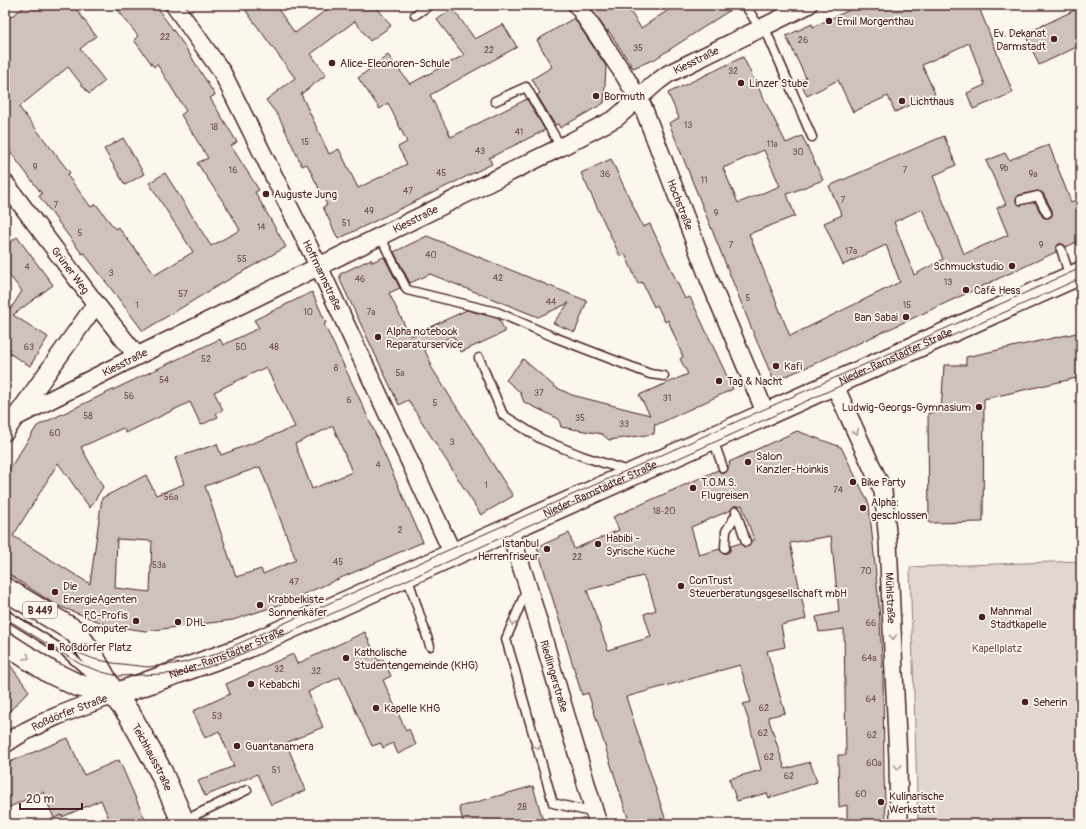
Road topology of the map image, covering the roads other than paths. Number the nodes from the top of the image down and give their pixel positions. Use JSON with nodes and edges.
{"nodes":[{"id":1,"x":174,"y":5,"type":"edge"},
{"id":2,"x":430,"y":5,"type":"edge"},
{"id":3,"x":577,"y":5,"type":"edge"},
{"id":4,"x":745,"y":5,"type":"edge"},
{"id":5,"x":808,"y":5,"type":"edge"},
{"id":6,"x":415,"y":15,"type":"dead end"},
{"id":7,"x":762,"y":27,"type":"junction"},
{"id":8,"x":638,"y":99,"type":"junction"},
{"id":9,"x":495,"y":101,"type":"dead end"},
{"id":10,"x":812,"y":137,"type":"dead end"},
{"id":11,"x":561,"y":147,"type":"junction"},
{"id":12,"x":5,"y":183,"type":"edge"},
{"id":13,"x":1021,"y":200,"type":"dead end"},
{"id":14,"x":1047,"y":213,"type":"dead end"},
{"id":15,"x":380,"y":236,"type":"junction"},
{"id":16,"x":1061,"y":249,"type":"dead end"},
{"id":17,"x":319,"y":267,"type":"junction"},
{"id":18,"x":1075,"y":275,"type":"edge"},
{"id":19,"x":96,"y":304,"type":"junction"},
{"id":20,"x":137,"y":356,"type":"junction"},
{"id":21,"x":479,"y":358,"type":"dead end"},
{"id":22,"x":664,"y":376,"type":"dead end"},
{"id":23,"x":834,"y":384,"type":"junction"},
{"id":24,"x":766,"y":414,"type":"junction"},
{"id":25,"x":9,"y":425,"type":"edge"},
{"id":26,"x":713,"y":438,"type":"junction"},
{"id":27,"x":723,"y":468,"type":"dead end"},
{"id":28,"x":634,"y":473,"type":"junction"},
{"id":29,"x":509,"y":529,"type":"junction"},
{"id":30,"x":746,"y":542,"type":"dead end"},
{"id":31,"x":725,"y":548,"type":"dead end"},
{"id":32,"x":453,"y":554,"type":"junction"},
{"id":33,"x":406,"y":575,"type":"junction"},
{"id":34,"x":528,"y":587,"type":"junction"},
{"id":35,"x":5,"y":588,"type":"edge"},
{"id":36,"x":5,"y":614,"type":"edge"},
{"id":37,"x":5,"y":643,"type":"edge"},
{"id":38,"x":430,"y":646,"type":"dead end"},
{"id":39,"x":114,"y":695,"type":"junction"},
{"id":40,"x":5,"y":744,"type":"edge"},
{"id":41,"x":248,"y":790,"type":"dead end"},
{"id":42,"x":596,"y":818,"type":"edge"},
{"id":43,"x":183,"y":822,"type":"edge"},
{"id":44,"x":899,"y":824,"type":"edge"}],
"edges":[{"from":1,"to":17,"type":"street","name":"Hoffmannstraße"},
{"from":2,"to":6,"type":"lane"},
{"from":3,"to":8,"type":"street","name":"Hochstraße"},
{"from":4,"to":7,"type":"lane"},
{"from":5,"to":7,"type":"street","name":"Kiesstraße"},
{"from":7,"to":8,"type":"street","name":"Kiesstraße"},
{"from":7,"to":10,"type":"lane"},
{"from":8,"to":11,"type":"street","name":"Kiesstraße"},
{"from":8,"to":24,"type":"street","name":"Hochstraße"},
{"from":9,"to":11,"type":"lane"},
{"from":11,"to":15,"type":"street","name":"Kiesstraße"},
{"from":12,"to":19,"type":"street","name":"Grüner Weg"},
{"from":13,"to":14,"type":"lane"},
{"from":15,"to":17,"type":"street","name":"Kiesstraße"},
{"from":15,"to":22,"type":"lane"},
{"from":16,"to":18,"type":"lane"},
{"from":17,"to":20,"type":"street","name":"Kiesstraße"},
{"from":17,"to":32,"type":"street","name":"Hoffmannstraße"},
{"from":18,"to":23,"type":"main road","name":"Nieder-Ramstädter Straße"},
{"from":19,"to":20,"type":"street","name":"Grüner Weg"},
{"from":19,"to":25,"type":"street","name":"Kiesstraße"},
{"from":20,"to":25,"type":"street","name":"Kiesstraße"},
{"from":21,"to":28,"type":"lane"},
{"from":23,"to":24,"type":"main road","name":"Nieder-Ramstädter Straße"},
{"from":23,"to":44,"type":"street","name":"Mühlstraße","one_way":true},
{"from":24,"to":26,"type":"main road","name":"Nieder-Ramstädter Straße"},
{"from":26,"to":27,"type":"lane"},
{"from":26,"to":28,"type":"main road","name":"Nieder-Ramstädter Straße"},
{"from":28,"to":29,"type":"main road","name":"Nieder-Ramstädter Straße"},
{"from":29,"to":32,"type":"main road","name":"Nieder-Ramstädter Straße"},
{"from":29,"to":34,"type":"street","name":"Riedlingerstraße"},
{"from":30,"to":31,"type":"lane"},
{"from":32,"to":33,"type":"main road","name":"Nieder-Ramstädter Straße"},
{"from":33,"to":38,"type":"lane"},
{"from":33,"to":39,"type":"main road","name":"Nieder-Ramstädter Straße"},
{"from":34,"to":42,"type":"street","name":"Riedlingerstraße"},
{"from":34,"to":42,"type":"lane","one_way":true},
{"from":35,"to":39,"type":"main road","number":"B 449"},
{"from":36,"to":39,"type":"lane"},
{"from":37,"to":39,"type":"main road","one_way":true},
{"from":39,"to":40,"type":"street","name":"Roßdörfer Straße"},
{"from":39,"to":43,"type":"main road","name":"Teichhausstraße","number":"B 449"},
{"from":41,"to":43,"type":"lane"}]}
